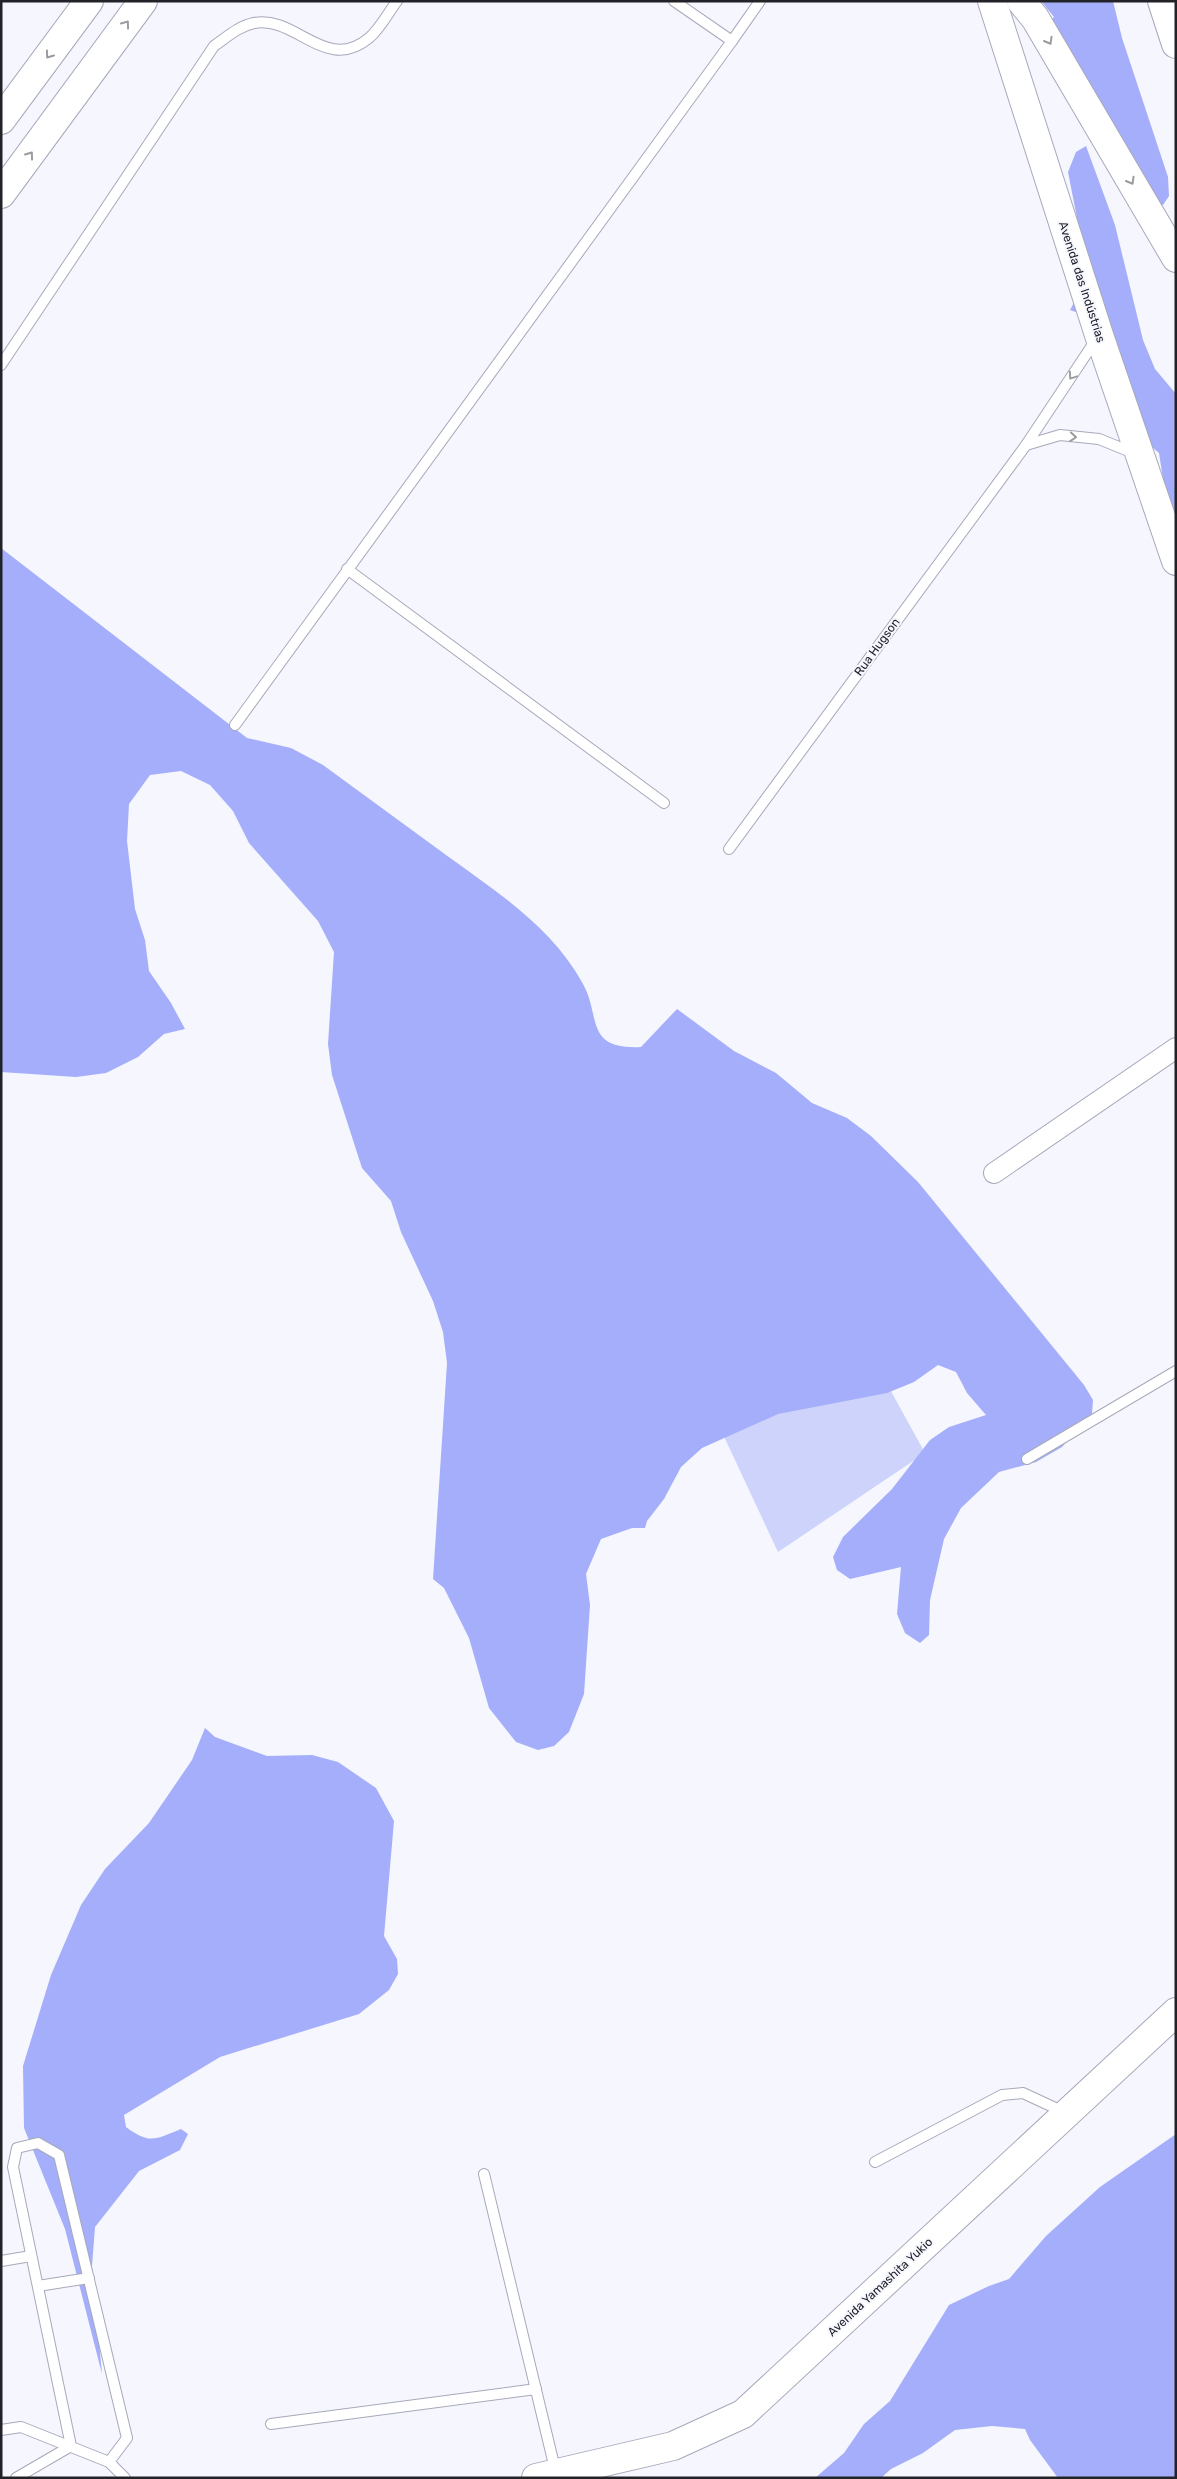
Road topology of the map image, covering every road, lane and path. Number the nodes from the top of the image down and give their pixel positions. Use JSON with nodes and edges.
{"nodes":[{"id":1,"x":89,"y":1,"type":"edge"},
{"id":2,"x":143,"y":1,"type":"edge"},
{"id":3,"x":397,"y":1,"type":"edge"},
{"id":4,"x":674,"y":1,"type":"edge"},
{"id":5,"x":760,"y":1,"type":"edge"},
{"id":6,"x":992,"y":1,"type":"edge"},
{"id":7,"x":1021,"y":1,"type":"edge"},
{"id":8,"x":1162,"y":1,"type":"edge"},
{"id":9,"x":72,"y":24,"type":"junction"},
{"id":10,"x":732,"y":40,"type":"junction"},
{"id":11,"x":1176,"y":44,"type":"edge"},
{"id":12,"x":107,"y":49,"type":"junction"},
{"id":13,"x":3,"y":115,"type":"edge"},
{"id":14,"x":1,"y":194,"type":"edge"},
{"id":15,"x":1176,"y":258,"type":"edge"},
{"id":16,"x":1099,"y":335,"type":"junction"},
{"id":17,"x":1,"y":365,"type":"edge"},
{"id":18,"x":1026,"y":445,"type":"junction"},
{"id":19,"x":1140,"y":456,"type":"junction"},
{"id":20,"x":1176,"y":561,"type":"edge"},
{"id":21,"x":347,"y":569,"type":"junction"},
{"id":22,"x":235,"y":725,"type":"dead end"},
{"id":23,"x":664,"y":803,"type":"dead end"},
{"id":24,"x":729,"y":849,"type":"dead end"},
{"id":25,"x":1176,"y":1048,"type":"edge"},
{"id":26,"x":994,"y":1173,"type":"dead end"},
{"id":27,"x":1176,"y":1371,"type":"edge"},
{"id":28,"x":1027,"y":1459,"type":"dead end"},
{"id":29,"x":1176,"y":2012,"type":"edge"},
{"id":30,"x":1066,"y":2114,"type":"junction"},
{"id":31,"x":875,"y":2162,"type":"dead end"},
{"id":32,"x":484,"y":2174,"type":"dead end"},
{"id":33,"x":31,"y":2256,"type":"junction"},
{"id":34,"x":1,"y":2261,"type":"edge"},
{"id":35,"x":89,"y":2278,"type":"junction"},
{"id":36,"x":38,"y":2286,"type":"junction"},
{"id":37,"x":536,"y":2389,"type":"junction"},
{"id":38,"x":271,"y":2424,"type":"dead end"},
{"id":39,"x":1,"y":2430,"type":"edge"},
{"id":40,"x":71,"y":2446,"type":"junction"},
{"id":41,"x":109,"y":2462,"type":"junction"},
{"id":42,"x":546,"y":2476,"type":"edge"},
{"id":43,"x":16,"y":2478,"type":"edge"},
{"id":44,"x":125,"y":2478,"type":"edge"}],
"edges":[{"from":1,"to":9,"type":"main road"},
{"from":12,"to":2,"type":"main road","one_way":true},
{"from":3,"to":17,"type":"lane"},
{"from":4,"to":10,"type":"lane"},
{"from":5,"to":10,"type":"lane"},
{"from":6,"to":16,"type":"main road","name":"Avenida das Indústrias"},
{"from":7,"to":15,"type":"main road","one_way":true},
{"from":8,"to":11,"type":"main road"},
{"from":9,"to":12,"type":"main road"},
{"from":9,"to":13,"type":"main road","one_way":true},
{"from":10,"to":21,"type":"lane"},
{"from":14,"to":12,"type":"main road","one_way":true},
{"from":16,"to":18,"type":"lane","name":"Rua Hugson","one_way":true},
{"from":16,"to":19,"type":"main road","name":"Avenida das Indústrias"},
{"from":18,"to":19,"type":"lane","one_way":true},
{"from":18,"to":24,"type":"lane","name":"Rua Hugson"},
{"from":19,"to":20,"type":"main road","name":"Avenida das Indústrias"},
{"from":21,"to":22,"type":"lane"},
{"from":21,"to":23,"type":"lane"},
{"from":25,"to":26,"type":"street"},
{"from":27,"to":28,"type":"lane"},
{"from":29,"to":30,"type":"main road","name":"Avenida Yamashita Yukio"},
{"from":30,"to":31,"type":"lane"},
{"from":30,"to":42,"type":"main road","name":"Avenida Yamashita Yukio"},
{"from":32,"to":37,"type":"lane"},
{"from":33,"to":34,"type":"lane"},
{"from":33,"to":35,"type":"lane"},
{"from":33,"to":36,"type":"lane"},
{"from":35,"to":36,"type":"lane"},
{"from":35,"to":41,"type":"lane"},
{"from":36,"to":40,"type":"lane"},
{"from":37,"to":38,"type":"lane"},
{"from":37,"to":42,"type":"lane"},
{"from":39,"to":40,"type":"lane"},
{"from":40,"to":41,"type":"lane"},
{"from":40,"to":43,"type":"lane"},
{"from":41,"to":44,"type":"lane"}]}
